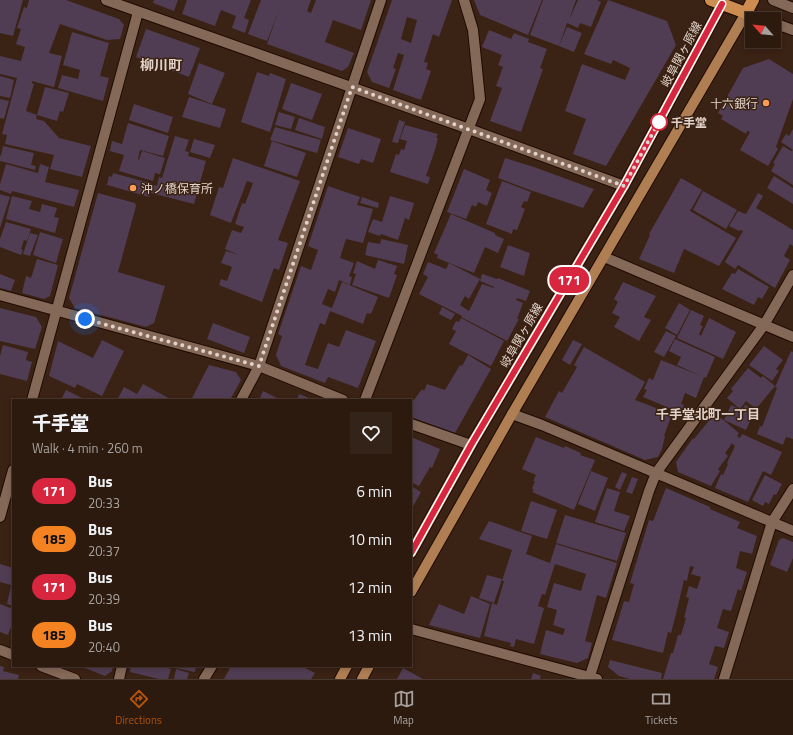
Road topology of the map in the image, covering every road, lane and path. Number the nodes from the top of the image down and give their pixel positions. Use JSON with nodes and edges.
{"nodes":[{"id":1,"x":106,"y":0,"type":"edge"},
{"id":2,"x":381,"y":0,"type":"edge"},
{"id":3,"x":464,"y":0,"type":"edge"},
{"id":4,"x":753,"y":0,"type":"edge"},
{"id":5,"x":773,"y":0,"type":"edge"},
{"id":6,"x":719,"y":1,"type":"edge"},
{"id":7,"x":793,"y":8,"type":"edge"},
{"id":8,"x":138,"y":12,"type":"junction"},
{"id":9,"x":747,"y":12,"type":"edge"},
{"id":10,"x":745,"y":13,"type":"edge"},
{"id":11,"x":745,"y":15,"type":"edge"},
{"id":12,"x":781,"y":26,"type":"edge"},
{"id":13,"x":793,"y":30,"type":"edge"},
{"id":14,"x":352,"y":87,"type":"junction"},
{"id":15,"x":469,"y":129,"type":"junction"},
{"id":16,"x":624,"y":186,"type":"junction"},
{"id":17,"x":604,"y":257,"type":"junction"},
{"id":18,"x":793,"y":275,"type":"edge"},
{"id":19,"x":0,"y":295,"type":"edge"},
{"id":20,"x":56,"y":311,"type":"junction"},
{"id":21,"x":764,"y":325,"type":"junction"},
{"id":22,"x":793,"y":337,"type":"edge"},
{"id":23,"x":259,"y":366,"type":"junction"},
{"id":24,"x":32,"y":399,"type":"edge"},
{"id":25,"x":242,"y":399,"type":"edge"},
{"id":26,"x":341,"y":399,"type":"edge"},
{"id":27,"x":365,"y":399,"type":"edge"},
{"id":28,"x":512,"y":414,"type":"junction"},
{"id":29,"x":412,"y":424,"type":"edge"},
{"id":30,"x":471,"y":445,"type":"junction"},
{"id":31,"x":656,"y":473,"type":"junction"},
{"id":32,"x":12,"y":474,"type":"edge"},
{"id":33,"x":793,"y":489,"type":"edge"},
{"id":34,"x":0,"y":517,"type":"edge"},
{"id":35,"x":772,"y":522,"type":"junction"},
{"id":36,"x":793,"y":531,"type":"edge"},
{"id":37,"x":412,"y":551,"type":"edge"},
{"id":38,"x":412,"y":590,"type":"edge"},
{"id":39,"x":412,"y":629,"type":"edge"},
{"id":40,"x":0,"y":650,"type":"edge"},
{"id":41,"x":12,"y":655,"type":"edge"},
{"id":42,"x":44,"y":667,"type":"edge"},
{"id":43,"x":122,"y":667,"type":"edge"},
{"id":44,"x":211,"y":667,"type":"edge"},
{"id":45,"x":346,"y":667,"type":"edge"},
{"id":46,"x":368,"y":667,"type":"edge"},
{"id":47,"x":592,"y":678,"type":"edge"},
{"id":48,"x":75,"y":679,"type":"edge"},
{"id":49,"x":119,"y":679,"type":"edge"},
{"id":50,"x":204,"y":679,"type":"edge"},
{"id":51,"x":340,"y":679,"type":"edge"},
{"id":52,"x":362,"y":679,"type":"edge"},
{"id":53,"x":724,"y":679,"type":"edge"}],
"edges":[{"from":1,"to":8,"type":"street"},
{"from":2,"to":14,"type":"street"},
{"from":3,"to":15,"type":"street"},
{"from":4,"to":9,"type":"highway"},
{"from":5,"to":7,"type":"street"},
{"from":6,"to":10,"type":"highway"},
{"from":6,"to":16,"type":"main road","name":"岐阜関ヶ原線"},
{"from":8,"to":14,"type":"street"},
{"from":8,"to":20,"type":"street"},
{"from":11,"to":17,"type":"main road"},
{"from":12,"to":13,"type":"street"},
{"from":14,"to":15,"type":"street"},
{"from":14,"to":23,"type":"street"},
{"from":15,"to":16,"type":"street"},
{"from":15,"to":27,"type":"street"},
{"from":16,"to":30,"type":"main road","name":"岐阜関ヶ原線"},
{"from":17,"to":21,"type":"street"},
{"from":17,"to":28,"type":"main road"},
{"from":18,"to":21,"type":"street"},
{"from":19,"to":20,"type":"street"},
{"from":20,"to":23,"type":"street"},
{"from":20,"to":24,"type":"street"},
{"from":21,"to":22,"type":"street"},
{"from":21,"to":31,"type":"street"},
{"from":23,"to":25,"type":"street"},
{"from":23,"to":26,"type":"street"},
{"from":28,"to":31,"type":"street"},
{"from":28,"to":38,"type":"main road"},
{"from":29,"to":30,"type":"street"},
{"from":30,"to":37,"type":"main road","name":"岐阜関ヶ原線"},
{"from":31,"to":35,"type":"street"},
{"from":31,"to":47,"type":"street"},
{"from":32,"to":34,"type":"street"},
{"from":33,"to":35,"type":"street"},
{"from":35,"to":36,"type":"street"},
{"from":35,"to":53,"type":"street"},
{"from":39,"to":47,"type":"street"},
{"from":40,"to":41,"type":"street"},
{"from":42,"to":48,"type":"street"},
{"from":43,"to":49,"type":"street"},
{"from":44,"to":50,"type":"street"},
{"from":45,"to":51,"type":"main road"},
{"from":46,"to":52,"type":"main road"}]}
